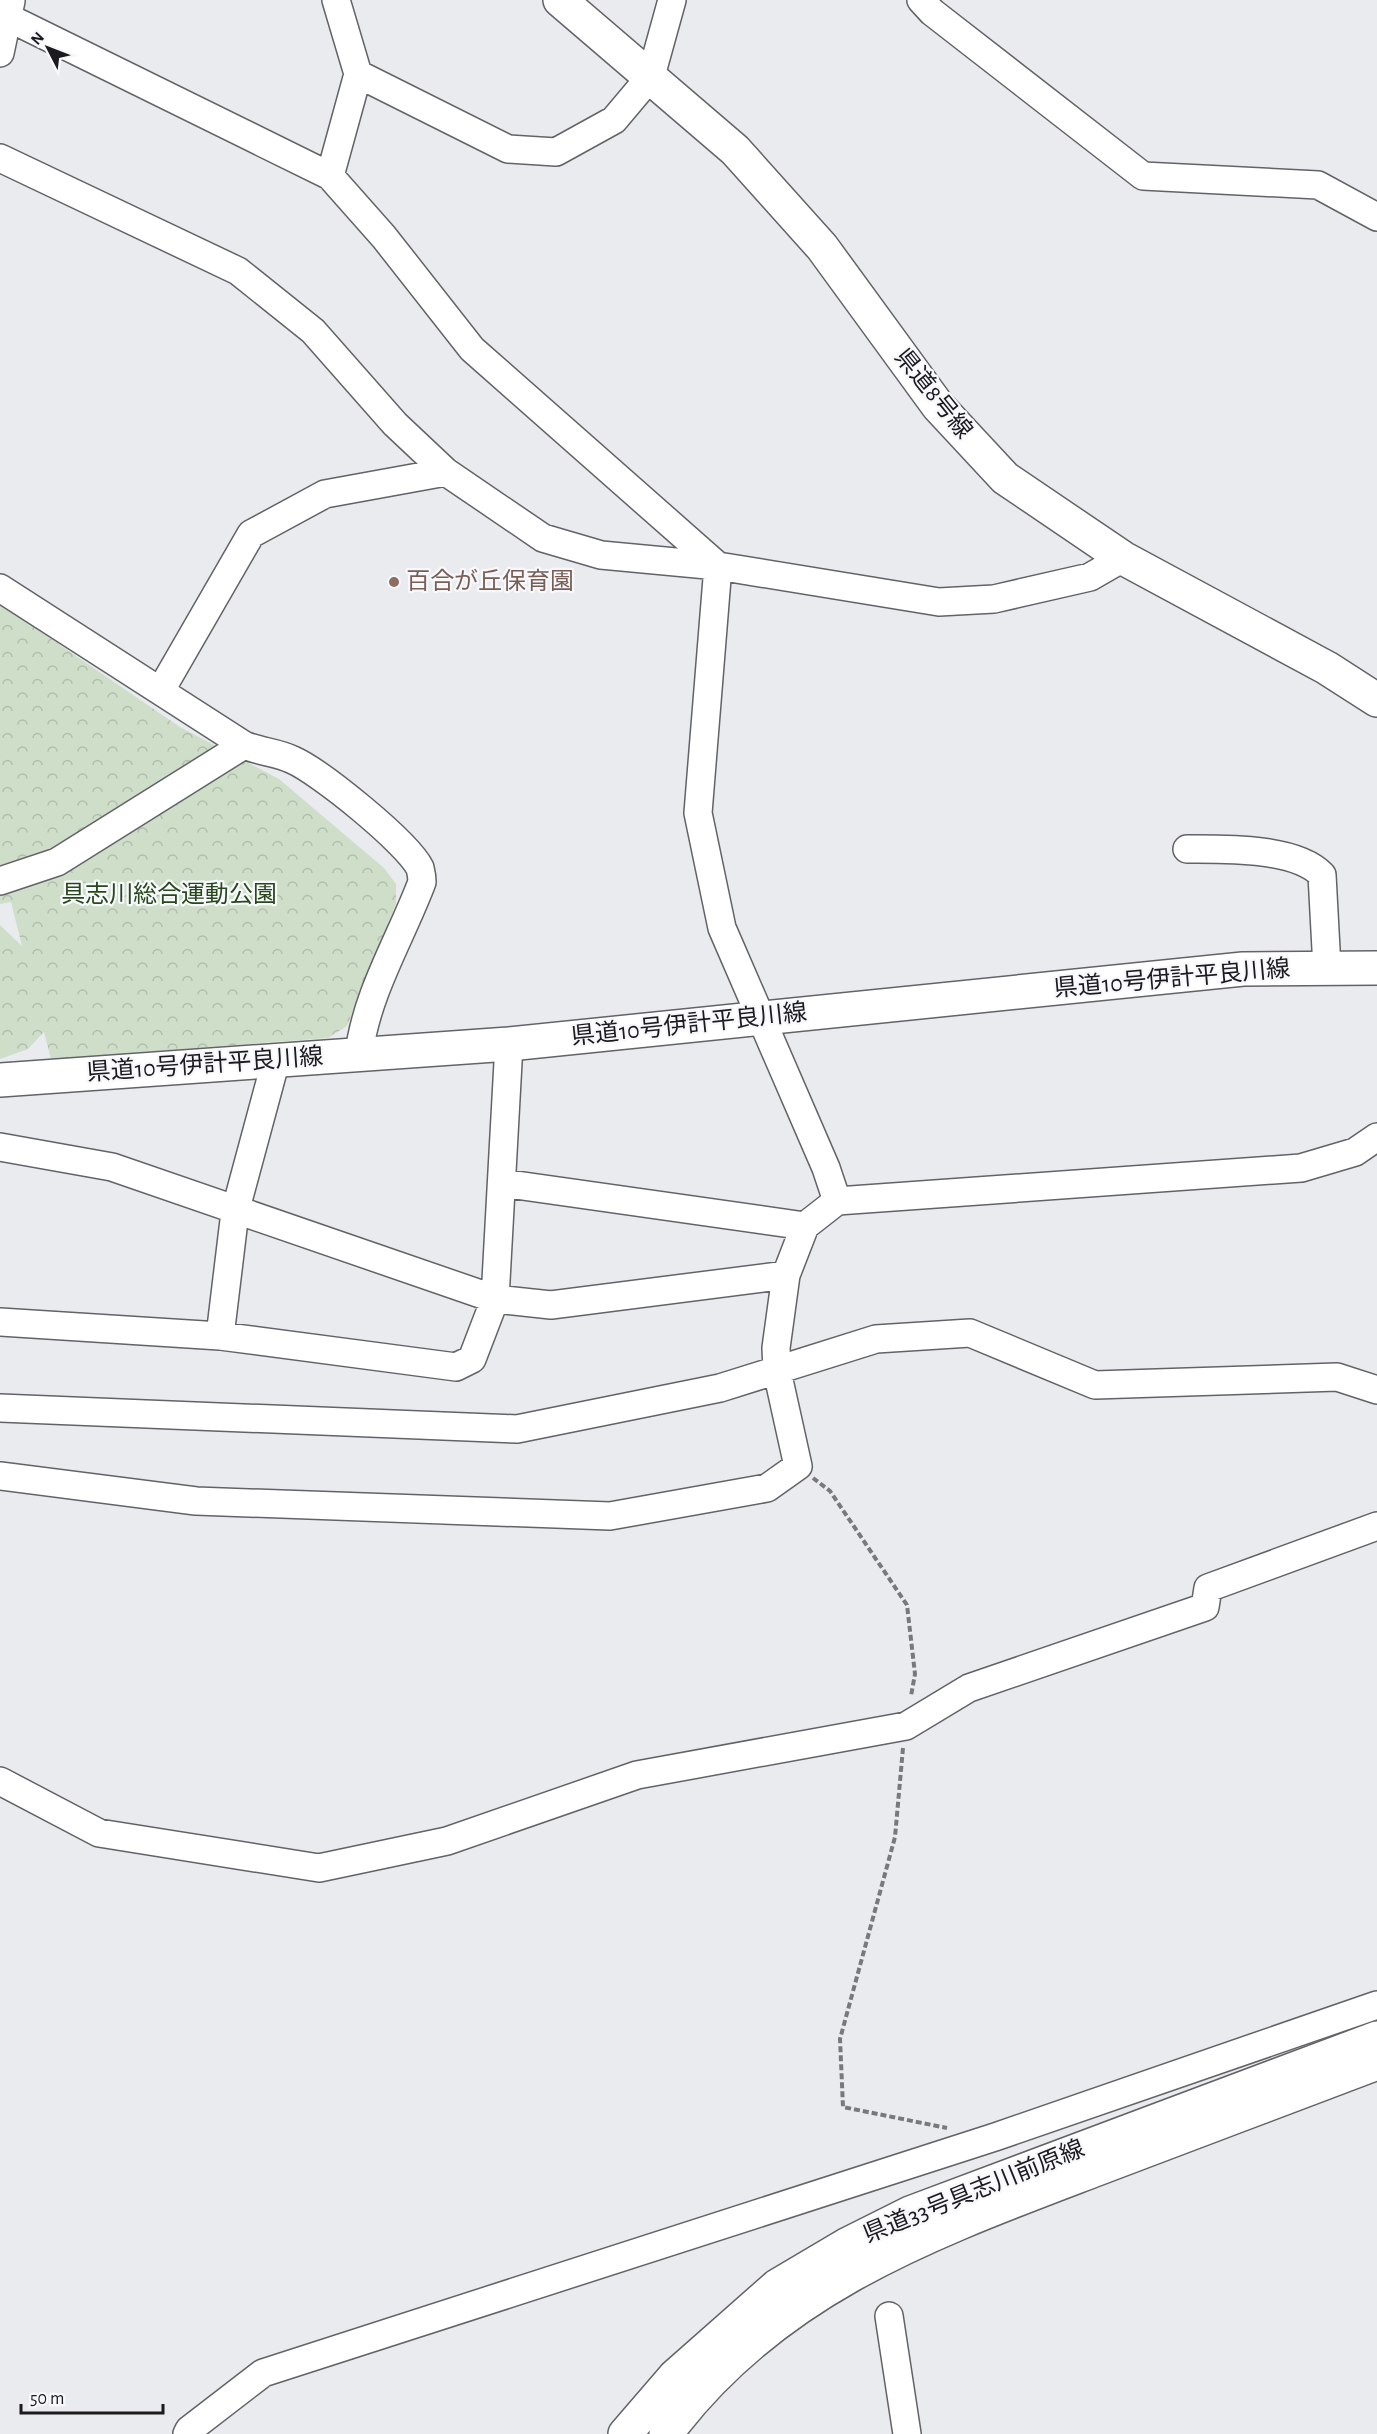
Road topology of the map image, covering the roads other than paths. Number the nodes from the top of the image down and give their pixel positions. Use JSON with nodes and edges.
{"nodes":[{"id":1,"x":336,"y":0,"type":"edge"},
{"id":2,"x":560,"y":0,"type":"edge"},
{"id":3,"x":672,"y":0,"type":"edge"},
{"id":4,"x":921,"y":0,"type":"edge"},
{"id":5,"x":6,"y":12,"type":"edge"},
{"id":6,"x":0,"y":53,"type":"edge"},
{"id":7,"x":358,"y":74,"type":"junction"},
{"id":8,"x":651,"y":76,"type":"junction"},
{"id":9,"x":0,"y":158,"type":"edge"},
{"id":10,"x":330,"y":176,"type":"junction"},
{"id":11,"x":1377,"y":217,"type":"edge"},
{"id":12,"x":446,"y":472,"type":"junction"},
{"id":13,"x":1123,"y":558,"type":"junction"},
{"id":14,"x":718,"y":566,"type":"junction"},
{"id":15,"x":0,"y":588,"type":"edge"},
{"id":16,"x":161,"y":690,"type":"junction"},
{"id":17,"x":1377,"y":700,"type":"edge"},
{"id":18,"x":244,"y":744,"type":"junction"},
{"id":19,"x":1187,"y":849,"type":"dead end"},
{"id":20,"x":0,"y":881,"type":"edge"},
{"id":21,"x":1327,"y":968,"type":"junction"},
{"id":22,"x":1377,"y":968,"type":"edge"},
{"id":23,"x":760,"y":1018,"type":"junction"},
{"id":24,"x":509,"y":1044,"type":"junction"},
{"id":25,"x":359,"y":1054,"type":"junction"},
{"id":26,"x":276,"y":1060,"type":"junction"},
{"id":27,"x":0,"y":1080,"type":"edge"},
{"id":28,"x":1377,"y":1137,"type":"edge"},
{"id":29,"x":0,"y":1147,"type":"edge"},
{"id":30,"x":502,"y":1183,"type":"junction"},
{"id":31,"x":837,"y":1201,"type":"junction"},
{"id":32,"x":235,"y":1212,"type":"junction"},
{"id":33,"x":805,"y":1226,"type":"junction"},
{"id":34,"x":786,"y":1275,"type":"junction"},
{"id":35,"x":495,"y":1299,"type":"junction"},
{"id":36,"x":0,"y":1322,"type":"edge"},
{"id":37,"x":220,"y":1336,"type":"junction"},
{"id":38,"x":777,"y":1371,"type":"junction"},
{"id":39,"x":1377,"y":1390,"type":"edge"},
{"id":40,"x":0,"y":1408,"type":"edge"},
{"id":41,"x":0,"y":1476,"type":"edge"},
{"id":42,"x":1377,"y":1526,"type":"edge"},
{"id":43,"x":0,"y":1781,"type":"edge"},
{"id":44,"x":1377,"y":2005,"type":"edge"},
{"id":45,"x":1377,"y":2038,"type":"edge"},
{"id":46,"x":1377,"y":2063,"type":"edge"},
{"id":47,"x":889,"y":2316,"type":"dead end"},
{"id":48,"x":187,"y":2434,"type":"edge"},
{"id":49,"x":625,"y":2434,"type":"edge"},
{"id":50,"x":666,"y":2434,"type":"edge"},
{"id":51,"x":907,"y":2434,"type":"edge"}],
"edges":[{"from":1,"to":7,"type":"street"},
{"from":2,"to":8,"type":"main road","name":"県道8号線"},
{"from":3,"to":8,"type":"street"},
{"from":4,"to":11,"type":"street"},
{"from":5,"to":6,"type":"street"},
{"from":5,"to":10,"type":"street"},
{"from":7,"to":8,"type":"street"},
{"from":7,"to":10,"type":"street"},
{"from":8,"to":13,"type":"main road","name":"県道8号線"},
{"from":9,"to":12,"type":"street"},
{"from":10,"to":14,"type":"street"},
{"from":12,"to":14,"type":"street"},
{"from":12,"to":16,"type":"street"},
{"from":13,"to":14,"type":"street"},
{"from":13,"to":17,"type":"main road","name":"県道8号線"},
{"from":14,"to":23,"type":"street"},
{"from":15,"to":16,"type":"street"},
{"from":16,"to":18,"type":"street"},
{"from":18,"to":20,"type":"street"},
{"from":18,"to":25,"type":"street"},
{"from":19,"to":21,"type":"street"},
{"from":21,"to":22,"type":"main road","name":"県道10号伊計平良川線"},
{"from":21,"to":23,"type":"main road","name":"県道10号伊計平良川線"},
{"from":23,"to":24,"type":"main road","name":"県道10号伊計平良川線"},
{"from":23,"to":31,"type":"street"},
{"from":24,"to":25,"type":"main road","name":"県道10号伊計平良川線"},
{"from":24,"to":30,"type":"street"},
{"from":25,"to":26,"type":"main road","name":"県道10号伊計平良川線"},
{"from":26,"to":27,"type":"main road","name":"県道10号伊計平良川線"},
{"from":26,"to":32,"type":"street"},
{"from":28,"to":31,"type":"street"},
{"from":29,"to":32,"type":"street"},
{"from":30,"to":33,"type":"street"},
{"from":30,"to":35,"type":"street"},
{"from":31,"to":33,"type":"street"},
{"from":32,"to":35,"type":"street"},
{"from":32,"to":37,"type":"street"},
{"from":33,"to":34,"type":"street"},
{"from":34,"to":35,"type":"street"},
{"from":34,"to":38,"type":"street"},
{"from":35,"to":37,"type":"street"},
{"from":36,"to":37,"type":"street"},
{"from":38,"to":39,"type":"street"},
{"from":38,"to":40,"type":"street"},
{"from":38,"to":41,"type":"street"},
{"from":42,"to":43,"type":"street"},
{"from":44,"to":48,"type":"street"},
{"from":45,"to":49,"type":"main road","name":"県道33号具志川前原線"},
{"from":46,"to":50,"type":"main road","name":"県道33号具志川前原線"},
{"from":47,"to":51,"type":"street"}]}
